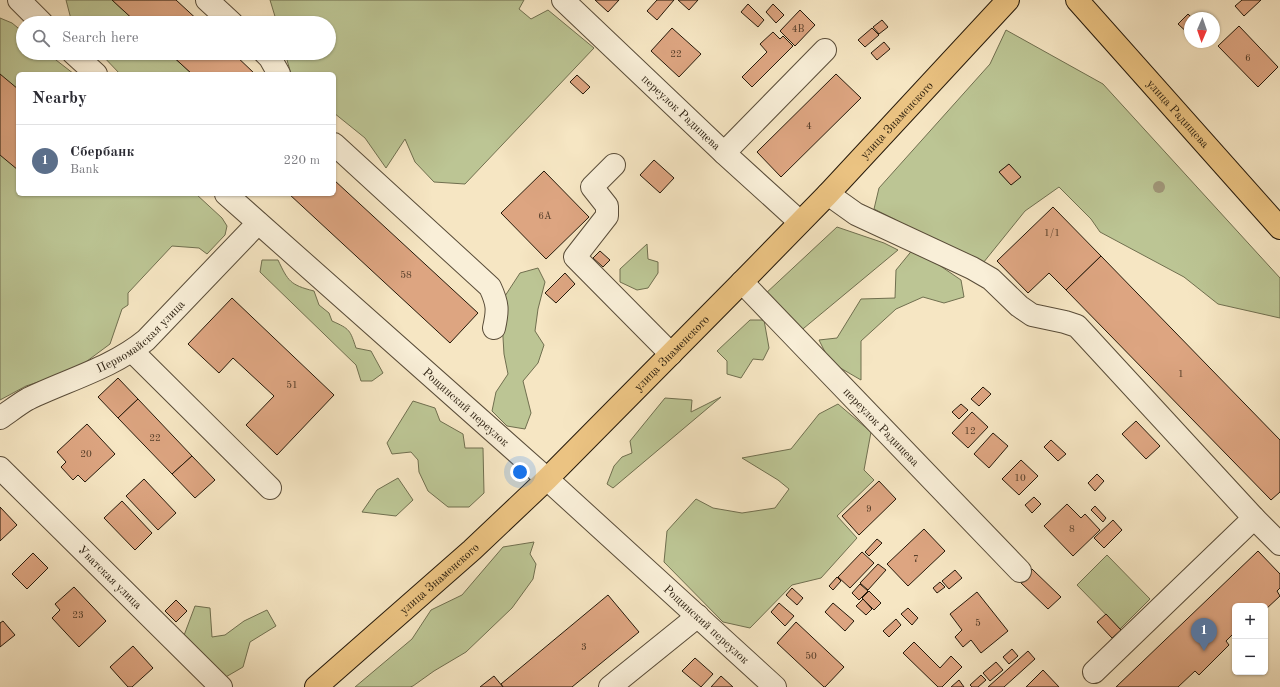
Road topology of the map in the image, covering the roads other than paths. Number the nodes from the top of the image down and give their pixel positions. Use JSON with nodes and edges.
{"nodes":[{"id":1,"x":19,"y":0,"type":"edge"},
{"id":2,"x":207,"y":0,"type":"edge"},
{"id":3,"x":563,"y":0,"type":"edge"},
{"id":4,"x":1008,"y":0,"type":"edge"},
{"id":5,"x":1077,"y":0,"type":"edge"},
{"id":6,"x":35,"y":16,"type":"edge"},
{"id":7,"x":224,"y":16,"type":"edge"},
{"id":8,"x":825,"y":50,"type":"dead end"},
{"id":9,"x":81,"y":60,"type":"edge"},
{"id":10,"x":271,"y":60,"type":"edge"},
{"id":11,"x":94,"y":72,"type":"edge"},
{"id":12,"x":278,"y":72,"type":"edge"},
{"id":13,"x":336,"y":146,"type":"edge"},
{"id":14,"x":724,"y":153,"type":"junction"},
{"id":15,"x":614,"y":165,"type":"dead end"},
{"id":16,"x":828,"y":194,"type":"junction"},
{"id":17,"x":230,"y":196,"type":"edge"},
{"id":18,"x":800,"y":222,"type":"junction"},
{"id":19,"x":258,"y":223,"type":"junction"},
{"id":20,"x":1280,"y":228,"type":"edge"},
{"id":21,"x":742,"y":282,"type":"junction"},
{"id":22,"x":494,"y":328,"type":"dead end"},
{"id":23,"x":132,"y":351,"type":"junction"},
{"id":24,"x":671,"y":354,"type":"junction"},
{"id":25,"x":0,"y":418,"type":"edge"},
{"id":26,"x":0,"y":468,"type":"edge"},
{"id":27,"x":547,"y":479,"type":"junction"},
{"id":28,"x":270,"y":488,"type":"dead end"},
{"id":29,"x":1254,"y":518,"type":"junction"},
{"id":30,"x":1280,"y":544,"type":"edge"},
{"id":31,"x":1020,"y":571,"type":"dead end"},
{"id":32,"x":698,"y":616,"type":"junction"},
{"id":33,"x":1094,"y":672,"type":"dead end"},
{"id":34,"x":221,"y":687,"type":"edge"},
{"id":35,"x":316,"y":687,"type":"edge"},
{"id":36,"x":610,"y":687,"type":"edge"},
{"id":37,"x":775,"y":687,"type":"edge"}],
"edges":[{"from":1,"to":6,"type":"street"},
{"from":2,"to":7,"type":"street"},
{"from":3,"to":14,"type":"street","name":"переулок Радищева"},
{"from":4,"to":16,"type":"main road","name":"улица Знаменского"},
{"from":5,"to":20,"type":"main road","name":"улица Радищева"},
{"from":8,"to":14,"type":"street"},
{"from":9,"to":11,"type":"street"},
{"from":10,"to":12,"type":"street"},
{"from":13,"to":22,"type":"street"},
{"from":14,"to":18,"type":"street","name":"переулок Радищева"},
{"from":15,"to":24,"type":"street"},
{"from":16,"to":18,"type":"main road","name":"улица Знаменского"},
{"from":16,"to":29,"type":"street"},
{"from":17,"to":19,"type":"street","name":"Рощинский переулок"},
{"from":18,"to":21,"type":"main road","name":"улица Знаменского"},
{"from":19,"to":23,"type":"street","name":"Первомайская улица"},
{"from":19,"to":27,"type":"street","name":"Рощинский переулок"},
{"from":21,"to":24,"type":"main road","name":"улица Знаменского"},
{"from":21,"to":31,"type":"street","name":"переулок Радищева"},
{"from":23,"to":25,"type":"street","name":"Первомайская улица"},
{"from":23,"to":28,"type":"street"},
{"from":24,"to":27,"type":"main road","name":"улица Знаменского"},
{"from":26,"to":34,"type":"street","name":"Уватская улица"},
{"from":27,"to":32,"type":"street","name":"Рощинский переулок"},
{"from":27,"to":35,"type":"main road","name":"улица Знаменского"},
{"from":29,"to":30,"type":"street"},
{"from":29,"to":33,"type":"street"},
{"from":32,"to":36,"type":"street"},
{"from":32,"to":37,"type":"street","name":"Рощинский переулок"}]}
